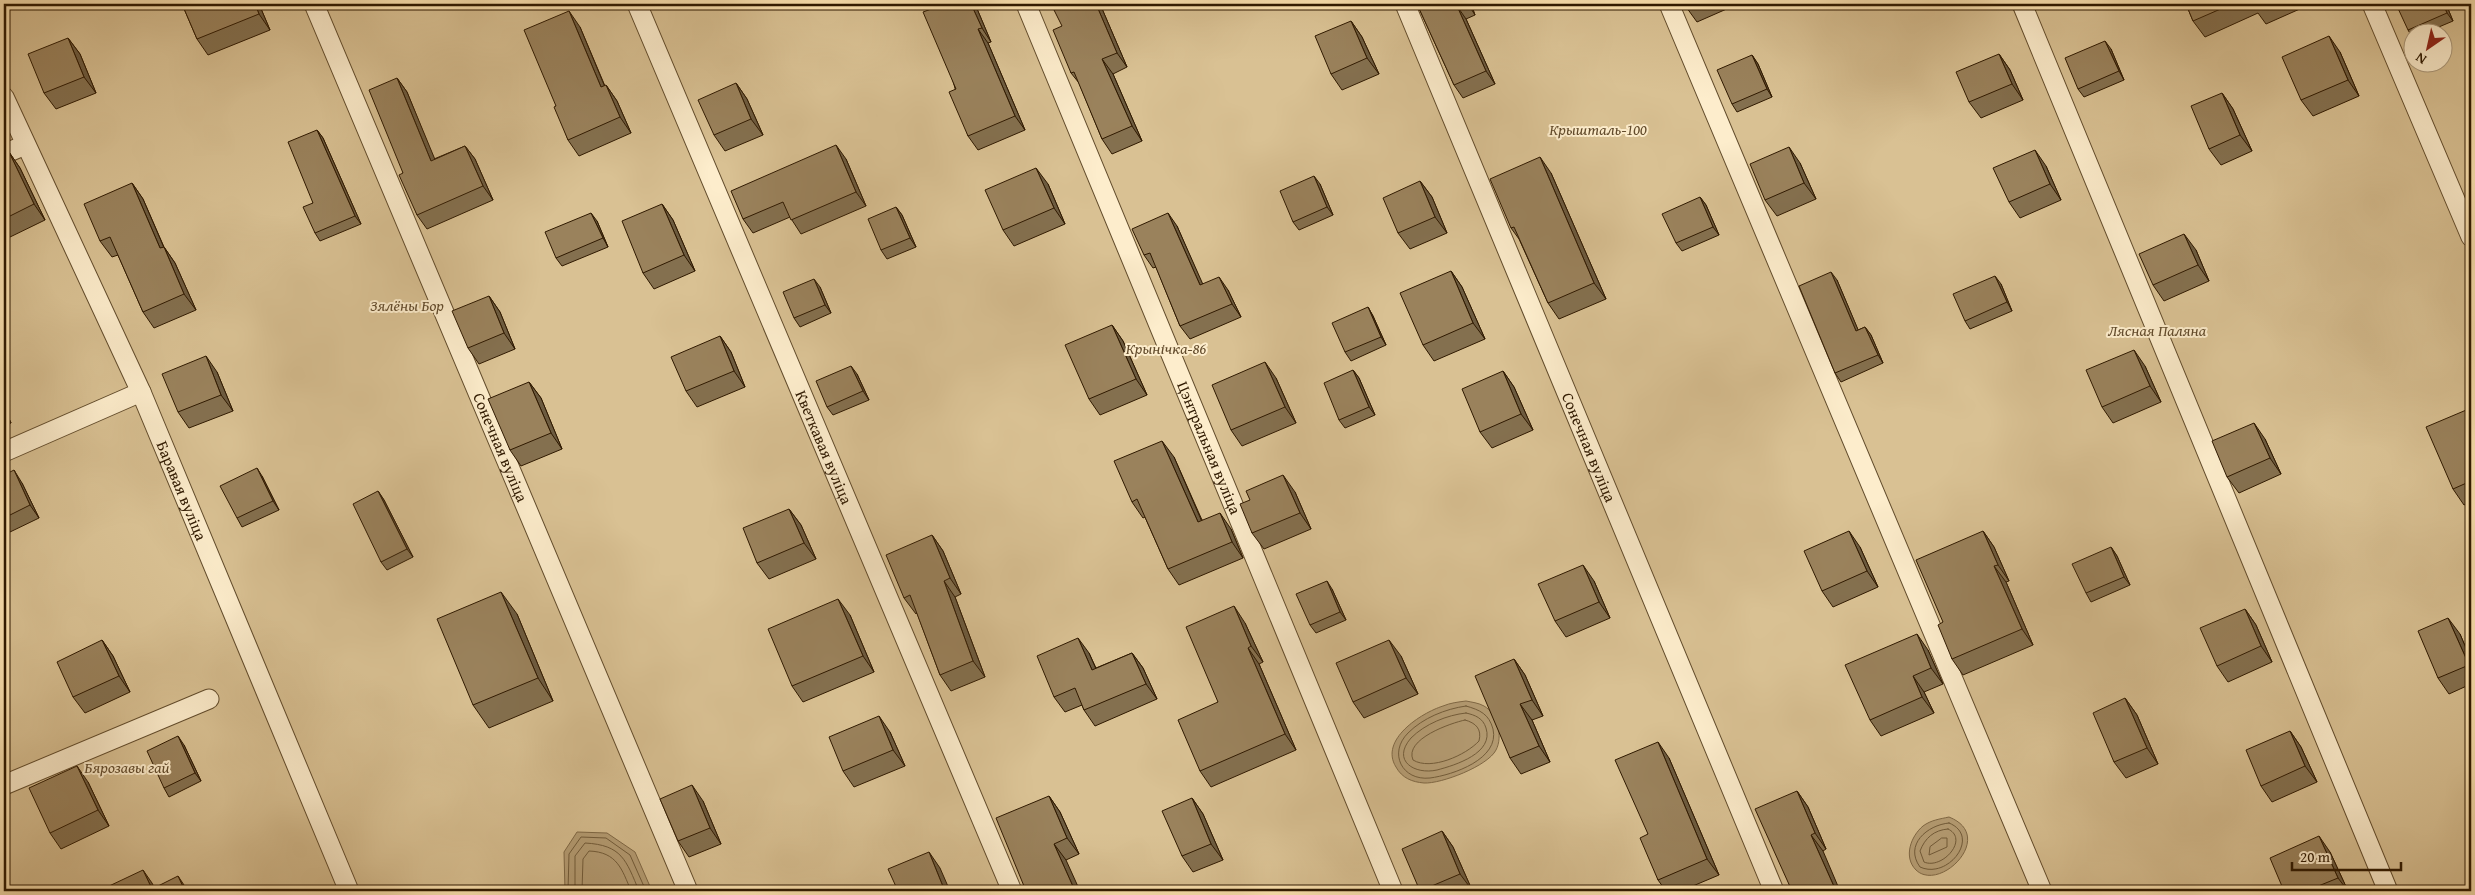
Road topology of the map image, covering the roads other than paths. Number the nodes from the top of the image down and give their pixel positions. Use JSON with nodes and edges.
{"nodes":[{"id":1,"x":314,"y":4,"type":"edge"},
{"id":2,"x":637,"y":4,"type":"edge"},
{"id":3,"x":1026,"y":4,"type":"edge"},
{"id":4,"x":1405,"y":4,"type":"edge"},
{"id":5,"x":1670,"y":4,"type":"edge"},
{"id":6,"x":2022,"y":4,"type":"edge"},
{"id":7,"x":2372,"y":4,"type":"edge"},
{"id":8,"x":4,"y":96,"type":"edge"},
{"id":9,"x":25,"y":145,"type":"junction"},
{"id":10,"x":4,"y":154,"type":"edge"},
{"id":11,"x":2471,"y":237,"type":"edge"},
{"id":12,"x":141,"y":392,"type":"junction"},
{"id":13,"x":4,"y":452,"type":"edge"},
{"id":14,"x":209,"y":699,"type":"dead end"},
{"id":15,"x":4,"y":786,"type":"edge"},
{"id":16,"x":350,"y":891,"type":"edge"},
{"id":17,"x":688,"y":891,"type":"edge"},
{"id":18,"x":1012,"y":891,"type":"edge"},
{"id":19,"x":1393,"y":891,"type":"edge"},
{"id":20,"x":1774,"y":891,"type":"edge"},
{"id":21,"x":2042,"y":891,"type":"edge"},
{"id":22,"x":2388,"y":891,"type":"edge"}],
"edges":[{"from":1,"to":17,"type":"lane","name":"Сонечная вуліца"},
{"from":2,"to":18,"type":"lane","name":"Кветкавая вуліца"},
{"from":3,"to":19,"type":"lane","name":"Цэнтральная вуліца"},
{"from":4,"to":20,"type":"lane","name":"Сонечная вуліца"},
{"from":5,"to":21,"type":"lane"},
{"from":6,"to":22,"type":"lane"},
{"from":7,"to":11,"type":"lane"},
{"from":8,"to":9,"type":"lane","name":"Баравая вуліца"},
{"from":9,"to":10,"type":"lane"},
{"from":9,"to":12,"type":"lane","name":"Баравая вуліца"},
{"from":12,"to":13,"type":"lane"},
{"from":12,"to":16,"type":"lane","name":"Баравая вуліца"},
{"from":14,"to":15,"type":"lane"}]}
